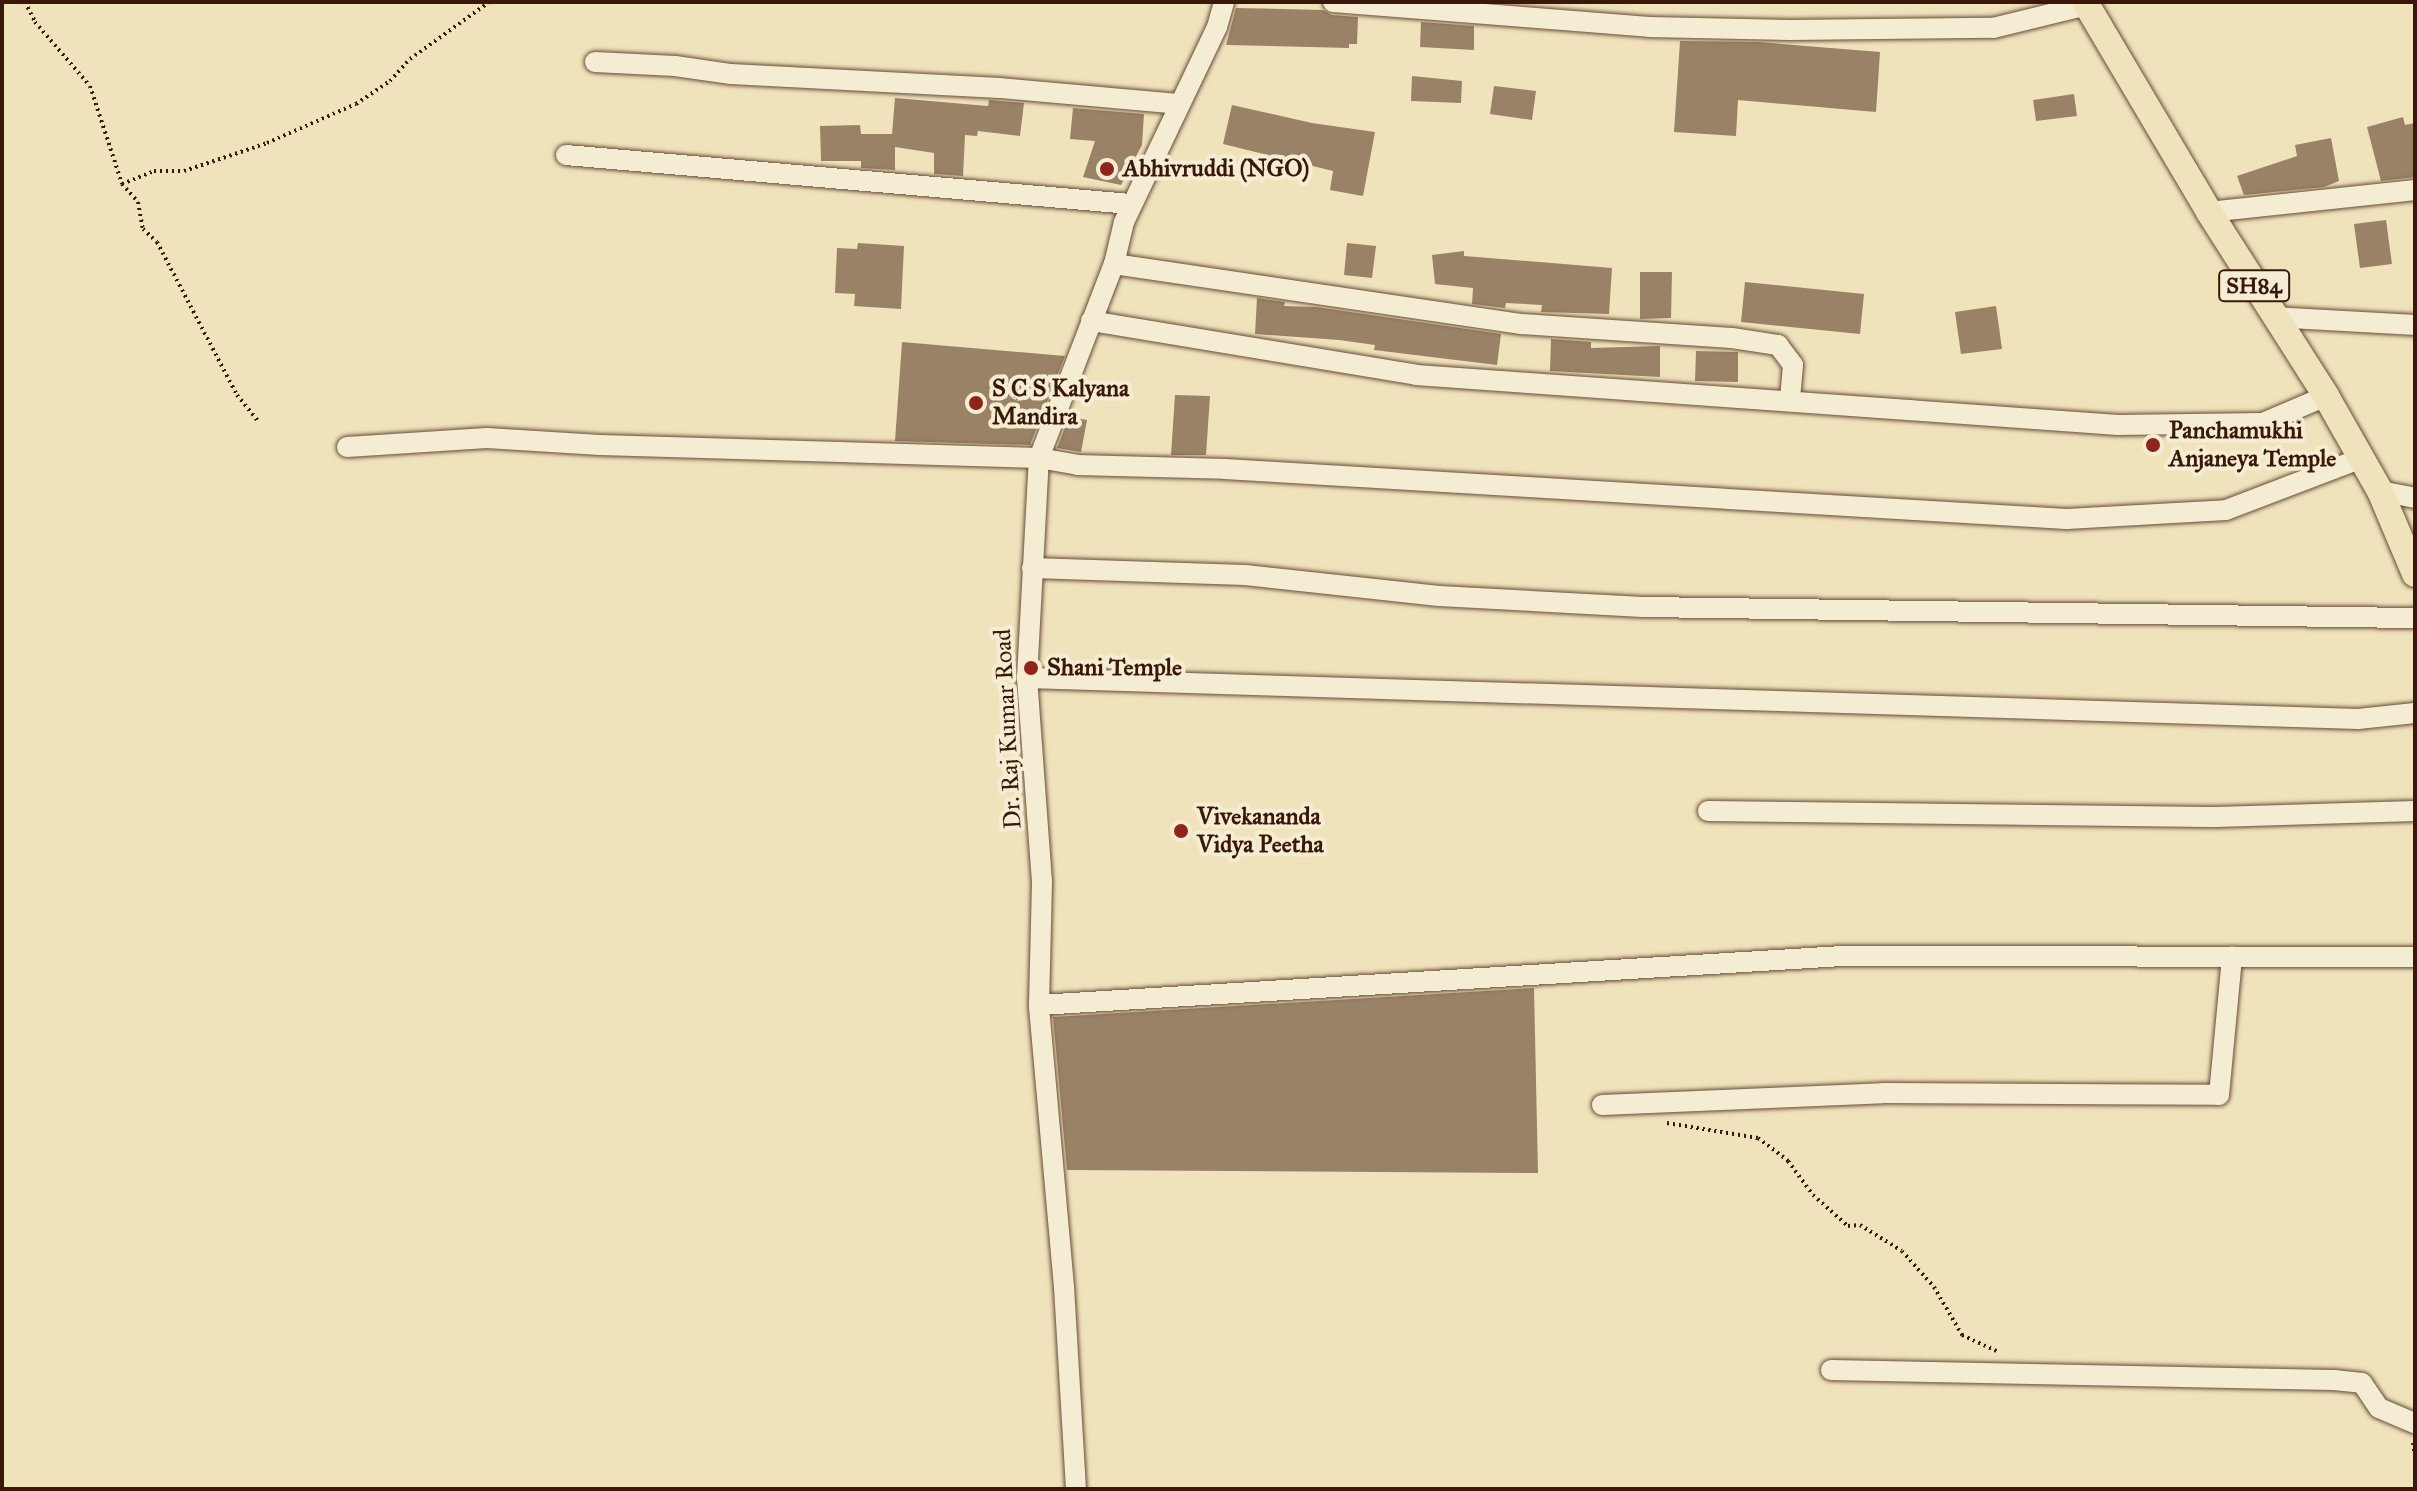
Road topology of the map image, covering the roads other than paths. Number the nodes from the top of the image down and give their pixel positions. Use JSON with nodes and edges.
{"nodes":[{"id":1,"x":1224,"y":2,"type":"edge"},
{"id":2,"x":1333,"y":2,"type":"edge"},
{"id":3,"x":2086,"y":4,"type":"edge"},
{"id":4,"x":595,"y":62,"type":"dead end"},
{"id":5,"x":1179,"y":104,"type":"junction"},
{"id":6,"x":566,"y":155,"type":"dead end"},
{"id":7,"x":2415,"y":190,"type":"edge"},
{"id":8,"x":1131,"y":204,"type":"junction"},
{"id":9,"x":2209,"y":212,"type":"junction"},
{"id":10,"x":1114,"y":264,"type":"junction"},
{"id":11,"x":2273,"y":317,"type":"junction"},
{"id":12,"x":1091,"y":321,"type":"junction"},
{"id":13,"x":2415,"y":325,"type":"edge"},
{"id":14,"x":2326,"y":396,"type":"junction"},
{"id":15,"x":1790,"y":401,"type":"junction"},
{"id":16,"x":347,"y":447,"type":"dead end"},
{"id":17,"x":1039,"y":458,"type":"junction"},
{"id":18,"x":2362,"y":458,"type":"junction"},
{"id":19,"x":2380,"y":491,"type":"junction"},
{"id":20,"x":2415,"y":498,"type":"edge"},
{"id":21,"x":1032,"y":568,"type":"junction"},
{"id":22,"x":2415,"y":574,"type":"edge"},
{"id":23,"x":2415,"y":618,"type":"edge"},
{"id":24,"x":1027,"y":678,"type":"junction"},
{"id":25,"x":2415,"y":713,"type":"edge"},
{"id":26,"x":1708,"y":811,"type":"dead end"},
{"id":27,"x":2415,"y":811,"type":"edge"},
{"id":28,"x":2232,"y":957,"type":"junction"},
{"id":29,"x":2415,"y":957,"type":"edge"},
{"id":30,"x":1039,"y":1005,"type":"junction"},
{"id":31,"x":1602,"y":1105,"type":"dead end"},
{"id":32,"x":1831,"y":1370,"type":"dead end"},
{"id":33,"x":2415,"y":1423,"type":"edge"},
{"id":34,"x":1076,"y":1489,"type":"edge"}],
"edges":[{"from":1,"to":5,"type":"street","name":"Dr. Raj Kumar Road"},
{"from":2,"to":3,"type":"street"},
{"from":3,"to":9,"type":"main road","number":"SH84"},
{"from":4,"to":5,"type":"street"},
{"from":5,"to":8,"type":"street","name":"Dr. Raj Kumar Road"},
{"from":6,"to":8,"type":"street"},
{"from":7,"to":9,"type":"street"},
{"from":8,"to":10,"type":"street","name":"Dr. Raj Kumar Road"},
{"from":9,"to":11,"type":"main road","number":"SH84"},
{"from":10,"to":12,"type":"street","name":"Dr. Raj Kumar Road"},
{"from":10,"to":15,"type":"street"},
{"from":11,"to":13,"type":"street"},
{"from":11,"to":14,"type":"main road","number":"SH84"},
{"from":12,"to":15,"type":"street"},
{"from":12,"to":17,"type":"street","name":"Dr. Raj Kumar Road"},
{"from":14,"to":15,"type":"street"},
{"from":14,"to":18,"type":"main road","number":"SH84"},
{"from":16,"to":17,"type":"street"},
{"from":17,"to":18,"type":"street"},
{"from":17,"to":21,"type":"street","name":"Dr. Raj Kumar Road"},
{"from":18,"to":19,"type":"main road","number":"SH84"},
{"from":19,"to":20,"type":"street"},
{"from":19,"to":22,"type":"main road","number":"SH84"},
{"from":21,"to":23,"type":"street"},
{"from":21,"to":24,"type":"street","name":"Dr. Raj Kumar Road"},
{"from":24,"to":25,"type":"street"},
{"from":24,"to":30,"type":"street","name":"Dr. Raj Kumar Road"},
{"from":26,"to":27,"type":"street"},
{"from":28,"to":29,"type":"street"},
{"from":28,"to":30,"type":"street"},
{"from":28,"to":31,"type":"street"},
{"from":30,"to":34,"type":"street","name":"Dr. Raj Kumar Road"},
{"from":32,"to":33,"type":"street"}]}
